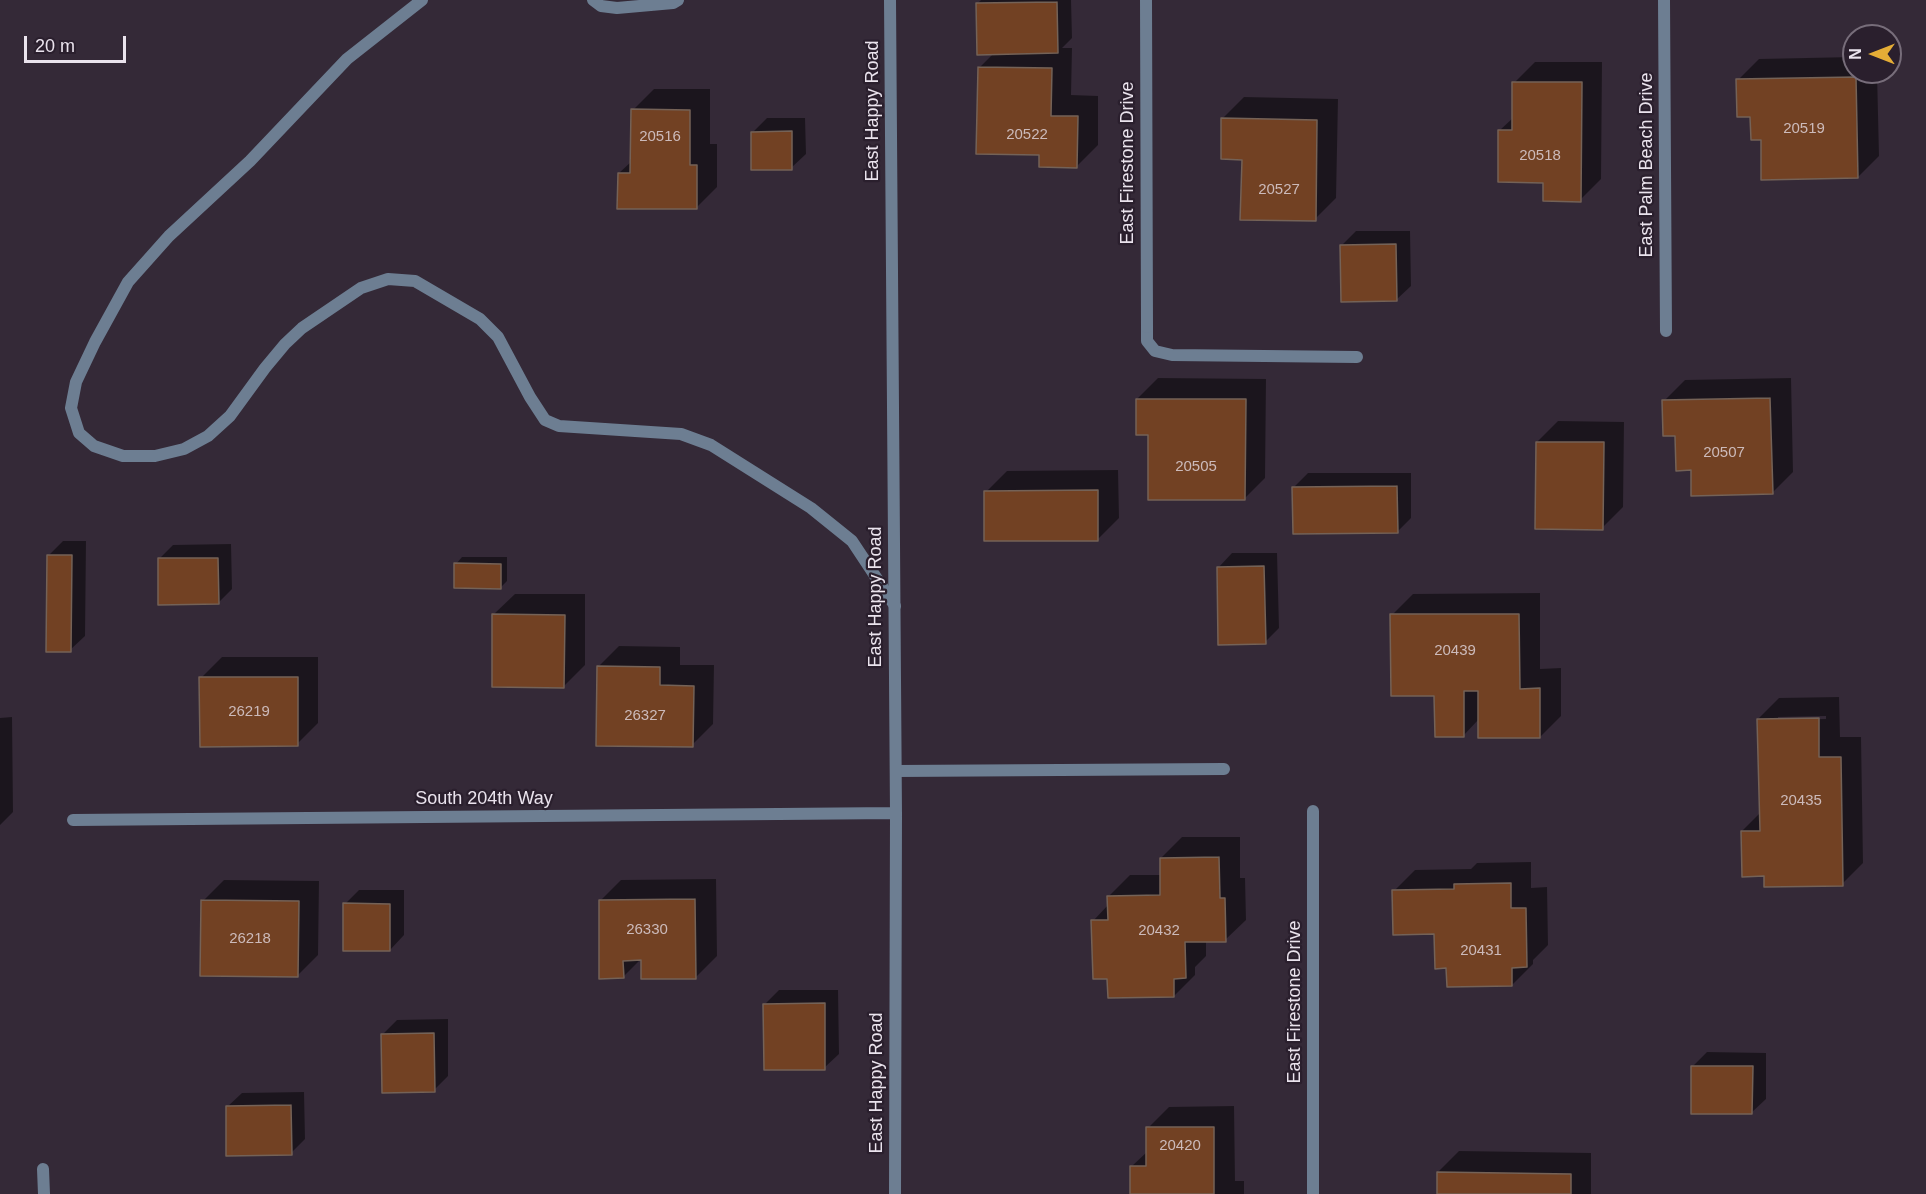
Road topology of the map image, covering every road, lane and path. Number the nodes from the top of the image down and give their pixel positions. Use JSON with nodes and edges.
{"nodes":[{"id":1,"x":422,"y":0,"type":"edge"},
{"id":2,"x":593,"y":0,"type":"edge"},
{"id":3,"x":678,"y":0,"type":"edge"},
{"id":4,"x":890,"y":0,"type":"edge"},
{"id":5,"x":1146,"y":0,"type":"edge"},
{"id":6,"x":1664,"y":0,"type":"edge"},
{"id":7,"x":1666,"y":331,"type":"dead end"},
{"id":8,"x":1357,"y":357,"type":"dead end"},
{"id":9,"x":894,"y":606,"type":"junction"},
{"id":10,"x":1224,"y":769,"type":"dead end"},
{"id":11,"x":896,"y":771,"type":"junction"},
{"id":12,"x":1313,"y":811,"type":"dead end"},
{"id":13,"x":896,"y":813,"type":"junction"},
{"id":14,"x":73,"y":820,"type":"dead end"},
{"id":15,"x":43,"y":1169,"type":"dead end"},
{"id":16,"x":44,"y":1194,"type":"edge"},
{"id":17,"x":894,"y":1194,"type":"edge"},
{"id":18,"x":1313,"y":1194,"type":"edge"}],
"edges":[{"from":1,"to":9,"type":"street"},
{"from":2,"to":3,"type":"street"},
{"from":4,"to":9,"type":"street","name":"East Happy Road"},
{"from":5,"to":8,"type":"street","name":"East Firestone Drive"},
{"from":6,"to":7,"type":"street","name":"East Palm Beach Drive"},
{"from":9,"to":11,"type":"street","name":"East Happy Road"},
{"from":10,"to":11,"type":"street"},
{"from":11,"to":13,"type":"street","name":"East Happy Road"},
{"from":12,"to":18,"type":"street","name":"East Firestone Drive"},
{"from":13,"to":14,"type":"street","name":"South 204th Way"},
{"from":13,"to":17,"type":"street","name":"East Happy Road"},
{"from":15,"to":16,"type":"street"}]}
